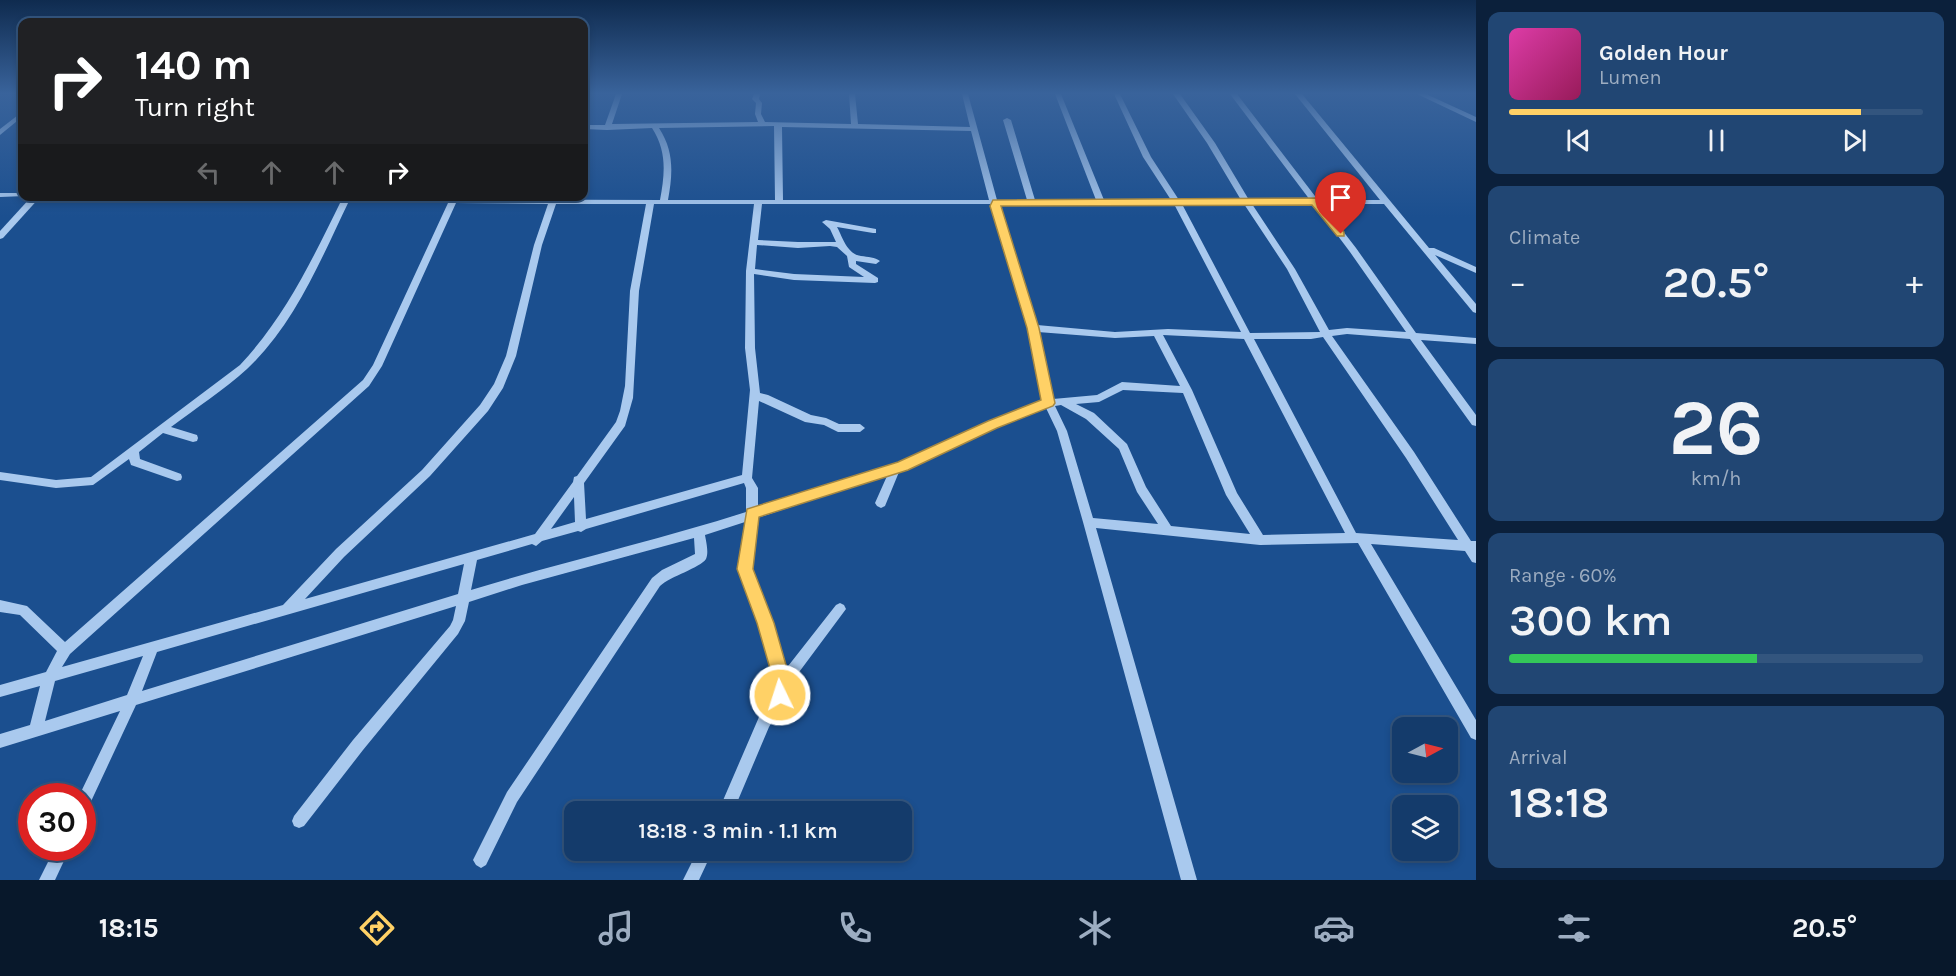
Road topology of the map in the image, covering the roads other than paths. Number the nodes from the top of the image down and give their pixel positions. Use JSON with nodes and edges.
{"nodes":[{"id":1,"x":661,"y":135,"type":"edge"},
{"id":2,"x":778,"y":135,"type":"edge"},
{"id":3,"x":977,"y":135,"type":"edge"},
{"id":4,"x":1012,"y":135,"type":"edge"},
{"id":5,"x":1074,"y":135,"type":"edge"},
{"id":6,"x":1137,"y":135,"type":"edge"},
{"id":7,"x":1205,"y":135,"type":"edge"},
{"id":8,"x":1264,"y":135,"type":"edge"},
{"id":9,"x":1331,"y":135,"type":"edge"},
{"id":10,"x":0,"y":195,"type":"edge"},
{"id":11,"x":18,"y":195,"type":"edge"},
{"id":12,"x":588,"y":199,"type":"edge"},
{"id":13,"x":32,"y":201,"type":"edge"},
{"id":14,"x":344,"y":201,"type":"edge"},
{"id":15,"x":453,"y":201,"type":"edge"},
{"id":16,"x":520,"y":201,"type":"edge"},
{"id":17,"x":558,"y":201,"type":"edge"},
{"id":18,"x":651,"y":201,"type":"junction"},
{"id":19,"x":664,"y":201,"type":"junction"},
{"id":20,"x":778,"y":201,"type":"junction"},
{"id":21,"x":1315,"y":201,"type":"junction"},
{"id":22,"x":553,"y":202,"type":"junction"},
{"id":23,"x":758,"y":202,"type":"junction"},
{"id":24,"x":997,"y":202,"type":"junction"},
{"id":25,"x":1032,"y":202,"type":"junction"},
{"id":26,"x":1101,"y":202,"type":"junction"},
{"id":27,"x":1177,"y":202,"type":"junction"},
{"id":28,"x":1246,"y":202,"type":"junction"},
{"id":29,"x":1386,"y":202,"type":"junction"},
{"id":30,"x":873,"y":231,"type":"dead end"},
{"id":31,"x":0,"y":236,"type":"edge"},
{"id":32,"x":753,"y":242,"type":"junction"},
{"id":33,"x":842,"y":246,"type":"junction"},
{"id":34,"x":1425,"y":247,"type":"junction"},
{"id":35,"x":851,"y":254,"type":"junction"},
{"id":36,"x":876,"y":261,"type":"dead end"},
{"id":37,"x":1476,"y":270,"type":"edge"},
{"id":38,"x":750,"y":271,"type":"junction"},
{"id":39,"x":1476,"y":310,"type":"edge"},
{"id":40,"x":1033,"y":328,"type":"junction"},
{"id":41,"x":1163,"y":332,"type":"junction"},
{"id":42,"x":1247,"y":336,"type":"junction"},
{"id":43,"x":1327,"y":336,"type":"junction"},
{"id":44,"x":1415,"y":337,"type":"junction"},
{"id":45,"x":1476,"y":341,"type":"edge"},
{"id":46,"x":1187,"y":390,"type":"junction"},
{"id":47,"x":754,"y":396,"type":"junction"},
{"id":48,"x":1048,"y":403,"type":"junction"},
{"id":49,"x":1065,"y":403,"type":"junction"},
{"id":50,"x":1476,"y":422,"type":"edge"},
{"id":51,"x":860,"y":428,"type":"dead end"},
{"id":52,"x":163,"y":429,"type":"junction"},
{"id":53,"x":193,"y":438,"type":"dead end"},
{"id":54,"x":134,"y":452,"type":"junction"},
{"id":55,"x":895,"y":469,"type":"junction"},
{"id":56,"x":0,"y":476,"type":"edge"},
{"id":57,"x":177,"y":477,"type":"dead end"},
{"id":58,"x":747,"y":478,"type":"junction"},
{"id":59,"x":578,"y":480,"type":"junction"},
{"id":60,"x":881,"y":503,"type":"dead end"},
{"id":61,"x":752,"y":513,"type":"junction"},
{"id":62,"x":1089,"y":522,"type":"junction"},
{"id":63,"x":581,"y":527,"type":"junction"},
{"id":64,"x":1167,"y":529,"type":"junction"},
{"id":65,"x":699,"y":532,"type":"junction"},
{"id":66,"x":1357,"y":539,"type":"junction"},
{"id":67,"x":1260,"y":540,"type":"junction"},
{"id":68,"x":536,"y":541,"type":"junction"},
{"id":69,"x":1472,"y":546,"type":"edge"},
{"id":70,"x":1476,"y":558,"type":"edge"},
{"id":71,"x":471,"y":559,"type":"junction"},
{"id":72,"x":461,"y":600,"type":"junction"},
{"id":73,"x":0,"y":606,"type":"edge"},
{"id":74,"x":840,"y":609,"type":"dead end"},
{"id":75,"x":286,"y":610,"type":"junction"},
{"id":76,"x":152,"y":649,"type":"junction"},
{"id":77,"x":65,"y":650,"type":"junction"},
{"id":78,"x":50,"y":677,"type":"junction"},
{"id":79,"x":782,"y":684,"type":"junction"},
{"id":80,"x":0,"y":691,"type":"edge"},
{"id":81,"x":131,"y":702,"type":"junction"},
{"id":82,"x":36,"y":730,"type":"junction"},
{"id":83,"x":1476,"y":733,"type":"edge"},
{"id":84,"x":0,"y":741,"type":"edge"},
{"id":85,"x":92,"y":783,"type":"edge"},
{"id":86,"x":730,"y":801,"type":"edge"},
{"id":87,"x":299,"y":821,"type":"dead end"},
{"id":88,"x":481,"y":860,"type":"dead end"},
{"id":89,"x":56,"y":861,"type":"edge"},
{"id":90,"x":700,"y":861,"type":"edge"},
{"id":91,"x":47,"y":880,"type":"edge"},
{"id":92,"x":691,"y":880,"type":"edge"},
{"id":93,"x":1189,"y":880,"type":"edge"}],
"edges":[{"from":1,"to":19,"type":"street"},
{"from":2,"to":20,"type":"street"},
{"from":3,"to":24,"type":"street"},
{"from":4,"to":25,"type":"street"},
{"from":5,"to":26,"type":"street"},
{"from":6,"to":27,"type":"street"},
{"from":7,"to":28,"type":"street"},
{"from":8,"to":21,"type":"street"},
{"from":9,"to":29,"type":"street"},
{"from":10,"to":11,"type":"street"},
{"from":12,"to":18,"type":"street"},
{"from":13,"to":31,"type":"street"},
{"from":14,"to":52,"type":"street"},
{"from":15,"to":77,"type":"street"},
{"from":16,"to":22,"type":"street"},
{"from":17,"to":22,"type":"street"},
{"from":18,"to":19,"type":"street"},
{"from":18,"to":59,"type":"street"},
{"from":19,"to":23,"type":"street"},
{"from":20,"to":23,"type":"street"},
{"from":20,"to":24,"type":"street"},
{"from":21,"to":28,"type":"street"},
{"from":21,"to":29,"type":"street"},
{"from":21,"to":44,"type":"street"},
{"from":22,"to":75,"type":"street"},
{"from":23,"to":32,"type":"street"},
{"from":24,"to":25,"type":"street"},
{"from":24,"to":40,"type":"street"},
{"from":25,"to":26,"type":"street"},
{"from":26,"to":27,"type":"street"},
{"from":27,"to":28,"type":"street"},
{"from":27,"to":42,"type":"street"},
{"from":28,"to":43,"type":"street"},
{"from":29,"to":34,"type":"street"},
{"from":30,"to":33,"type":"street"},
{"from":32,"to":33,"type":"street"},
{"from":32,"to":38,"type":"street"},
{"from":33,"to":35,"type":"street"},
{"from":34,"to":37,"type":"street"},
{"from":34,"to":39,"type":"street"},
{"from":35,"to":36,"type":"street"},
{"from":35,"to":38,"type":"street"},
{"from":38,"to":47,"type":"street"},
{"from":40,"to":41,"type":"street"},
{"from":40,"to":48,"type":"street"},
{"from":41,"to":42,"type":"street"},
{"from":41,"to":46,"type":"street"},
{"from":42,"to":43,"type":"street"},
{"from":42,"to":66,"type":"street"},
{"from":43,"to":44,"type":"street"},
{"from":43,"to":69,"type":"street"},
{"from":44,"to":45,"type":"street"},
{"from":44,"to":50,"type":"street"},
{"from":46,"to":49,"type":"street"},
{"from":46,"to":67,"type":"street"},
{"from":47,"to":51,"type":"street"},
{"from":47,"to":58,"type":"street"},
{"from":48,"to":49,"type":"street"},
{"from":48,"to":55,"type":"street"},
{"from":48,"to":62,"type":"street"},
{"from":49,"to":64,"type":"street"},
{"from":52,"to":53,"type":"street"},
{"from":52,"to":54,"type":"street"},
{"from":54,"to":56,"type":"street"},
{"from":54,"to":57,"type":"street"},
{"from":55,"to":60,"type":"street"},
{"from":55,"to":61,"type":"street"},
{"from":58,"to":61,"type":"street"},
{"from":58,"to":63,"type":"street"},
{"from":59,"to":63,"type":"street"},
{"from":59,"to":68,"type":"street"},
{"from":61,"to":65,"type":"street"},
{"from":61,"to":79,"type":"street"},
{"from":62,"to":64,"type":"street"},
{"from":62,"to":93,"type":"street"},
{"from":63,"to":68,"type":"street"},
{"from":64,"to":67,"type":"street"},
{"from":65,"to":72,"type":"street"},
{"from":65,"to":88,"type":"street"},
{"from":66,"to":67,"type":"street"},
{"from":66,"to":69,"type":"street"},
{"from":66,"to":83,"type":"street"},
{"from":68,"to":71,"type":"street"},
{"from":69,"to":70,"type":"street"},
{"from":71,"to":72,"type":"street"},
{"from":71,"to":75,"type":"street"},
{"from":72,"to":81,"type":"street"},
{"from":72,"to":87,"type":"street"},
{"from":73,"to":77,"type":"street"},
{"from":74,"to":79,"type":"street"},
{"from":75,"to":76,"type":"street"},
{"from":76,"to":78,"type":"street"},
{"from":76,"to":81,"type":"street"},
{"from":77,"to":78,"type":"street"},
{"from":78,"to":80,"type":"street"},
{"from":78,"to":82,"type":"street"},
{"from":79,"to":86,"type":"street"},
{"from":81,"to":82,"type":"street"},
{"from":81,"to":85,"type":"street"},
{"from":82,"to":84,"type":"street"},
{"from":89,"to":91,"type":"street"},
{"from":90,"to":92,"type":"street"}]}
